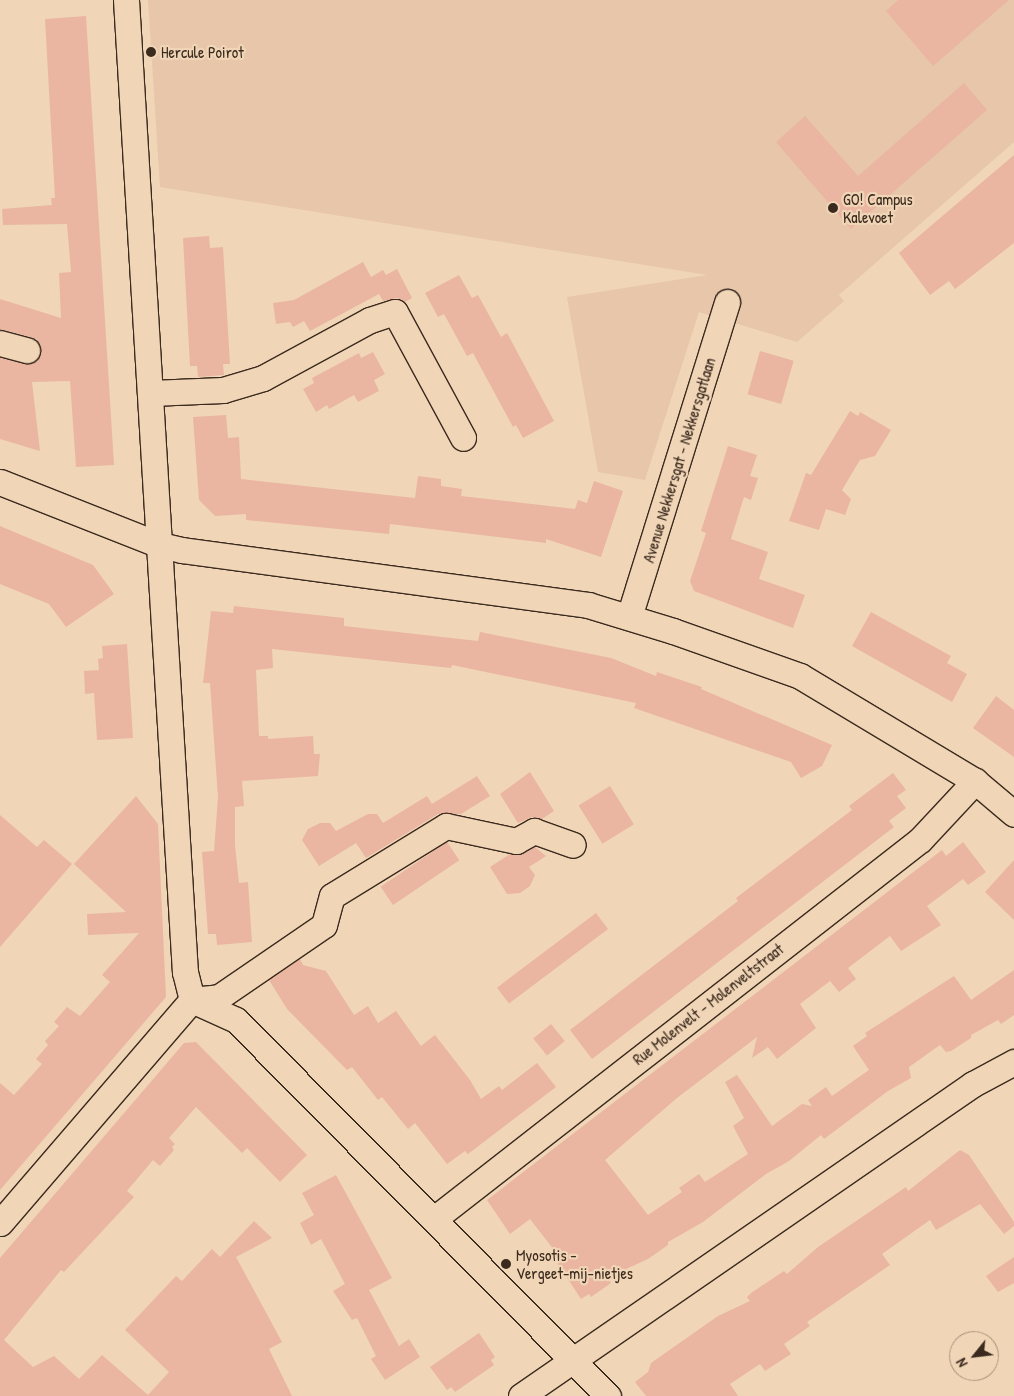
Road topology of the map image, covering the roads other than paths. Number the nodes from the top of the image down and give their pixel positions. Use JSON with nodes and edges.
{"nodes":[{"id":1,"x":126,"y":0,"type":"edge"},
{"id":2,"x":727,"y":302,"type":"dead end"},
{"id":3,"x":0,"y":343,"type":"edge"},
{"id":4,"x":27,"y":350,"type":"dead end"},
{"id":5,"x":151,"y":393,"type":"junction"},
{"id":6,"x":463,"y":438,"type":"dead end"},
{"id":7,"x":0,"y":482,"type":"edge"},
{"id":8,"x":160,"y":545,"type":"junction"},
{"id":9,"x":629,"y":617,"type":"junction"},
{"id":10,"x":975,"y":781,"type":"junction"},
{"id":11,"x":1014,"y":814,"type":"edge"},
{"id":12,"x":573,"y":845,"type":"dead end"},
{"id":13,"x":192,"y":1000,"type":"junction"},
{"id":14,"x":1014,"y":1062,"type":"edge"},
{"id":15,"x":434,"y":1219,"type":"junction"},
{"id":16,"x":0,"y":1223,"type":"edge"},
{"id":17,"x":573,"y":1360,"type":"junction"},
{"id":18,"x":521,"y":1396,"type":"edge"},
{"id":19,"x":608,"y":1396,"type":"edge"}],
"edges":[{"from":1,"to":5,"type":"street"},
{"from":2,"to":9,"type":"street","name":"Avenue Nekkersgat - Nekkersgatlaan"},
{"from":3,"to":4,"type":"street"},
{"from":5,"to":6,"type":"street"},
{"from":5,"to":8,"type":"street"},
{"from":7,"to":8,"type":"street"},
{"from":8,"to":9,"type":"street"},
{"from":8,"to":13,"type":"street"},
{"from":9,"to":10,"type":"street"},
{"from":10,"to":11,"type":"street"},
{"from":10,"to":15,"type":"street","name":"Rue Molenvelt - Molenveltstraat"},
{"from":12,"to":13,"type":"street"},
{"from":13,"to":15,"type":"street"},
{"from":13,"to":16,"type":"street"},
{"from":14,"to":17,"type":"street"},
{"from":15,"to":17,"type":"street"},
{"from":17,"to":18,"type":"street"},
{"from":17,"to":19,"type":"street"}]}
